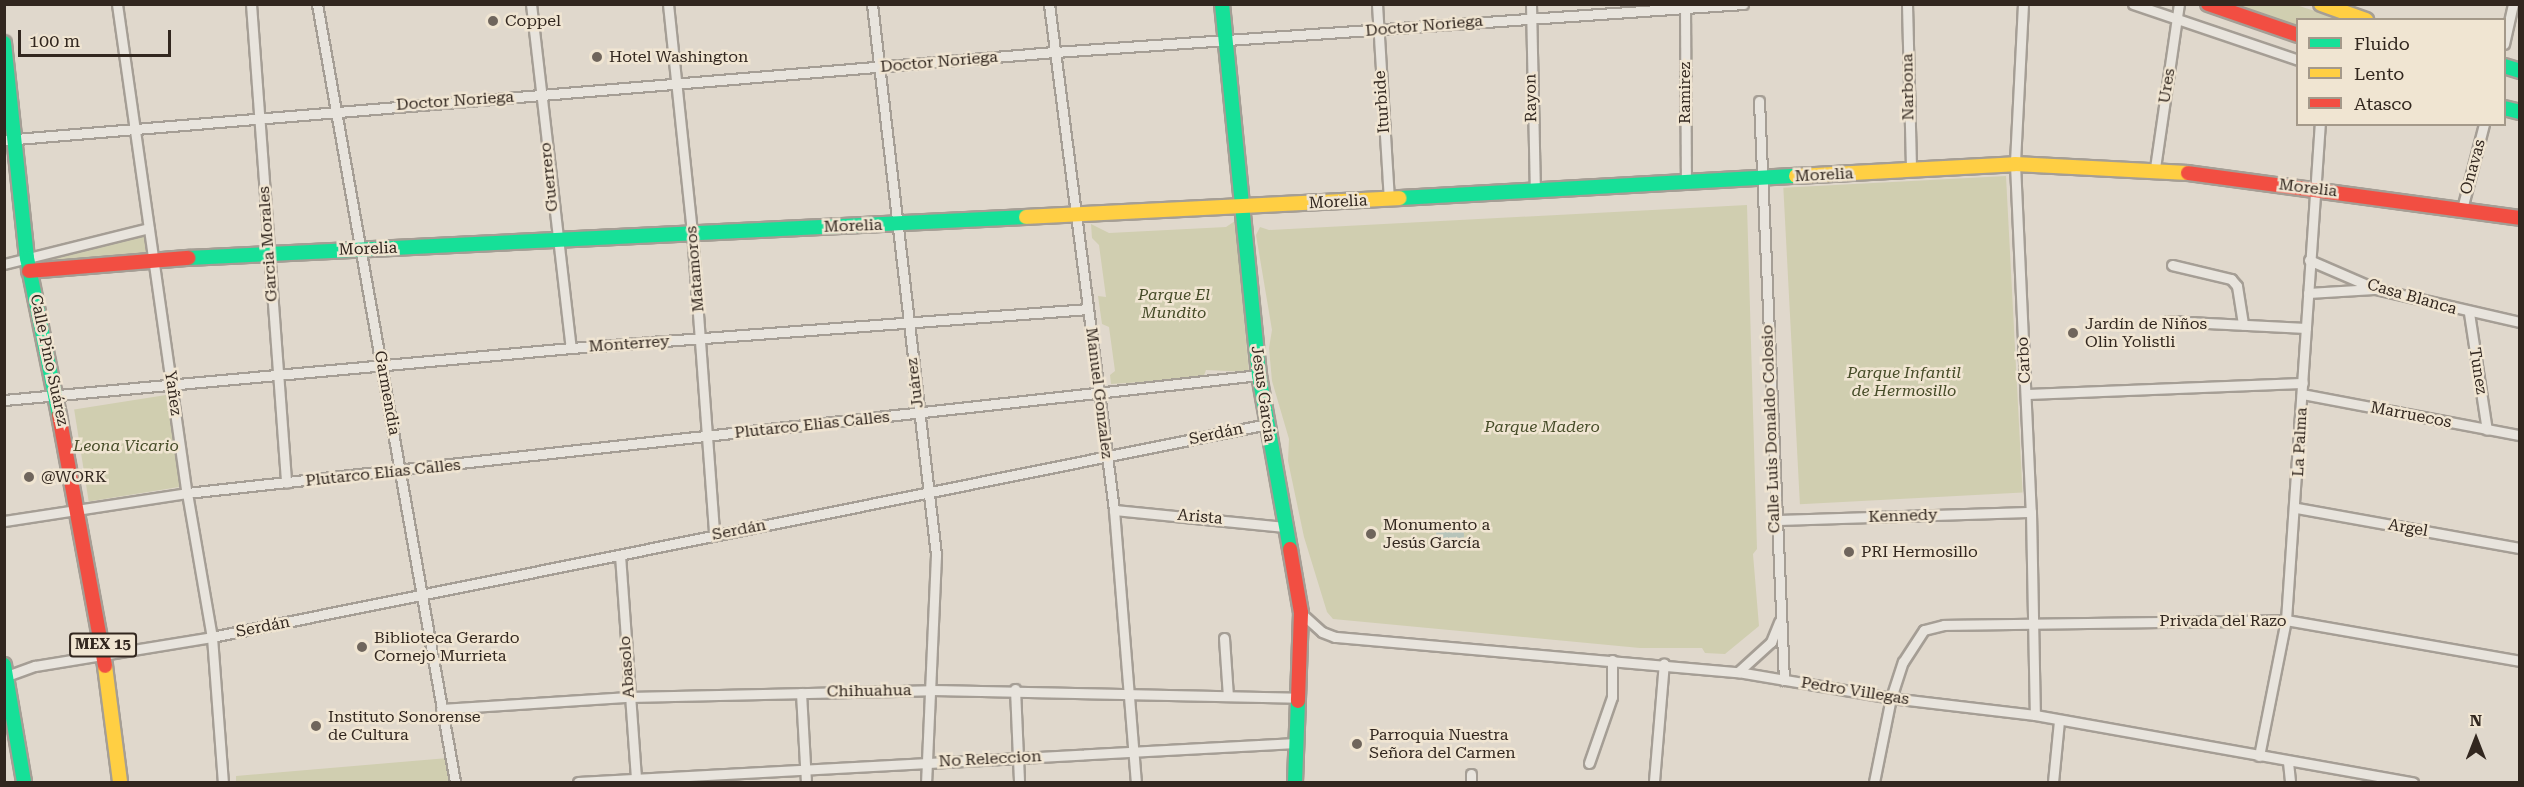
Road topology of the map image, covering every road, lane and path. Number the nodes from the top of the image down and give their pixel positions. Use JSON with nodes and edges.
{"nodes":[{"id":1,"x":117,"y":4,"type":"edge"},
{"id":2,"x":251,"y":4,"type":"edge"},
{"id":3,"x":317,"y":4,"type":"edge"},
{"id":4,"x":531,"y":4,"type":"edge"},
{"id":5,"x":668,"y":4,"type":"edge"},
{"id":6,"x":872,"y":4,"type":"edge"},
{"id":7,"x":1049,"y":4,"type":"edge"},
{"id":8,"x":1222,"y":4,"type":"edge"},
{"id":9,"x":1377,"y":4,"type":"edge"},
{"id":10,"x":1531,"y":4,"type":"edge"},
{"id":11,"x":1743,"y":4,"type":"edge"},
{"id":12,"x":1907,"y":4,"type":"edge"},
{"id":13,"x":2023,"y":4,"type":"edge"},
{"id":14,"x":2133,"y":4,"type":"edge"},
{"id":15,"x":2179,"y":4,"type":"edge"},
{"id":16,"x":2208,"y":4,"type":"edge"},
{"id":17,"x":2513,"y":4,"type":"edge"},
{"id":18,"x":2330,"y":6,"type":"edge"},
{"id":19,"x":1685,"y":7,"type":"edge"},
{"id":20,"x":1531,"y":18,"type":"junction"},
{"id":21,"x":2361,"y":18,"type":"edge"},
{"id":22,"x":2177,"y":19,"type":"junction"},
{"id":23,"x":1377,"y":30,"type":"junction"},
{"id":24,"x":2296,"y":33,"type":"edge"},
{"id":25,"x":2506,"y":39,"type":"edge"},
{"id":26,"x":1226,"y":42,"type":"junction"},
{"id":27,"x":4,"y":43,"type":"edge"},
{"id":28,"x":1055,"y":52,"type":"junction"},
{"id":29,"x":2296,"y":59,"type":"edge"},
{"id":30,"x":879,"y":67,"type":"junction"},
{"id":31,"x":677,"y":85,"type":"junction"},
{"id":32,"x":540,"y":94,"type":"junction"},
{"id":33,"x":1759,"y":102,"type":"dead end"},
{"id":34,"x":337,"y":110,"type":"junction"},
{"id":35,"x":260,"y":116,"type":"junction"},
{"id":36,"x":2320,"y":126,"type":"edge"},
{"id":37,"x":2483,"y":126,"type":"edge"},
{"id":38,"x":135,"y":128,"type":"junction"},
{"id":39,"x":9,"y":140,"type":"edge"},
{"id":40,"x":2015,"y":164,"type":"junction"},
{"id":41,"x":2155,"y":168,"type":"junction"},
{"id":42,"x":1911,"y":169,"type":"junction"},
{"id":43,"x":1761,"y":178,"type":"junction"},
{"id":44,"x":1686,"y":182,"type":"junction"},
{"id":45,"x":2314,"y":189,"type":"junction"},
{"id":46,"x":1535,"y":191,"type":"junction"},
{"id":47,"x":1389,"y":199,"type":"junction"},
{"id":48,"x":1240,"y":207,"type":"junction"},
{"id":49,"x":2462,"y":209,"type":"junction"},
{"id":50,"x":1075,"y":212,"type":"junction"},
{"id":51,"x":2520,"y":218,"type":"edge"},
{"id":52,"x":898,"y":224,"type":"junction"},
{"id":53,"x":149,"y":228,"type":"junction"},
{"id":54,"x":692,"y":232,"type":"junction"},
{"id":55,"x":556,"y":240,"type":"junction"},
{"id":56,"x":363,"y":250,"type":"junction"},
{"id":57,"x":268,"y":252,"type":"junction"},
{"id":58,"x":2309,"y":260,"type":"junction"},
{"id":59,"x":154,"y":261,"type":"junction"},
{"id":60,"x":4,"y":264,"type":"edge"},
{"id":61,"x":28,"y":264,"type":"junction"},
{"id":62,"x":2172,"y":265,"type":"dead end"},
{"id":63,"x":2376,"y":289,"type":"junction"},
{"id":64,"x":2308,"y":293,"type":"junction"},
{"id":65,"x":1088,"y":309,"type":"junction"},
{"id":66,"x":2469,"y":313,"type":"junction"},
{"id":67,"x":2168,"y":321,"type":"dead end"},
{"id":68,"x":2520,"y":322,"type":"edge"},
{"id":69,"x":908,"y":324,"type":"junction"},
{"id":70,"x":2243,"y":325,"type":"junction"},
{"id":71,"x":2306,"y":328,"type":"junction"},
{"id":72,"x":700,"y":339,"type":"junction"},
{"id":73,"x":571,"y":348,"type":"junction"},
{"id":74,"x":382,"y":368,"type":"junction"},
{"id":75,"x":1259,"y":375,"type":"junction"},
{"id":76,"x":277,"y":376,"type":"junction"},
{"id":77,"x":2303,"y":383,"type":"junction"},
{"id":78,"x":171,"y":384,"type":"junction"},
{"id":79,"x":1099,"y":393,"type":"junction"},
{"id":80,"x":2026,"y":394,"type":"junction"},
{"id":81,"x":2302,"y":394,"type":"junction"},
{"id":82,"x":57,"y":395,"type":"junction"},
{"id":83,"x":4,"y":400,"type":"edge"},
{"id":84,"x":918,"y":413,"type":"junction"},
{"id":85,"x":1267,"y":424,"type":"junction"},
{"id":86,"x":2487,"y":430,"type":"junction"},
{"id":87,"x":2520,"y":435,"type":"edge"},
{"id":88,"x":709,"y":437,"type":"junction"},
{"id":89,"x":579,"y":452,"type":"joint"},
{"id":90,"x":1107,"y":457,"type":"junction"},
{"id":91,"x":401,"y":471,"type":"junction"},
{"id":92,"x":286,"y":483,"type":"junction"},
{"id":93,"x":187,"y":493,"type":"junction"},
{"id":94,"x":929,"y":493,"type":"junction"},
{"id":95,"x":2296,"y":508,"type":"junction"},
{"id":96,"x":79,"y":509,"type":"junction"},
{"id":97,"x":1114,"y":510,"type":"junction"},
{"id":98,"x":2031,"y":512,"type":"junction"},
{"id":99,"x":1774,"y":520,"type":"junction"},
{"id":100,"x":4,"y":521,"type":"edge"},
{"id":101,"x":1285,"y":527,"type":"junction"},
{"id":102,"x":714,"y":535,"type":"junction"},
{"id":103,"x":2520,"y":548,"type":"edge"},
{"id":104,"x":620,"y":555,"type":"junction"},
{"id":105,"x":422,"y":594,"type":"junction"},
{"id":106,"x":1301,"y":614,"type":"junction"},
{"id":107,"x":1781,"y":617,"type":"junction"},
{"id":108,"x":2286,"y":620,"type":"junction"},
{"id":109,"x":2031,"y":621,"type":"junction"},
{"id":110,"x":212,"y":637,"type":"junction"},
{"id":111,"x":1224,"y":638,"type":"dead end"},
{"id":112,"x":104,"y":655,"type":"junction"},
{"id":113,"x":1612,"y":660,"type":"junction"},
{"id":114,"x":2520,"y":661,"type":"edge"},
{"id":115,"x":1664,"y":663,"type":"junction"},
{"id":116,"x":5,"y":672,"type":"edge"},
{"id":117,"x":1738,"y":672,"type":"junction"},
{"id":118,"x":1784,"y":680,"type":"junction"},
{"id":119,"x":1015,"y":689,"type":"junction"},
{"id":120,"x":931,"y":690,"type":"junction"},
{"id":121,"x":801,"y":693,"type":"junction"},
{"id":122,"x":1130,"y":693,"type":"junction"},
{"id":123,"x":1228,"y":696,"type":"junction"},
{"id":124,"x":628,"y":697,"type":"junction"},
{"id":125,"x":1298,"y":698,"type":"junction"},
{"id":126,"x":1891,"y":698,"type":"junction"},
{"id":127,"x":441,"y":709,"type":"junction"},
{"id":128,"x":2035,"y":715,"type":"junction"},
{"id":129,"x":2058,"y":721,"type":"junction"},
{"id":130,"x":1296,"y":743,"type":"junction"},
{"id":131,"x":1135,"y":749,"type":"junction"},
{"id":132,"x":2259,"y":756,"type":"junction"},
{"id":133,"x":1019,"y":757,"type":"junction"},
{"id":134,"x":2288,"y":762,"type":"junction"},
{"id":135,"x":928,"y":763,"type":"junction"},
{"id":136,"x":1589,"y":763,"type":"dead end"},
{"id":137,"x":805,"y":769,"type":"junction"},
{"id":138,"x":685,"y":777,"type":"junction"},
{"id":139,"x":636,"y":778,"type":"junction"},
{"id":140,"x":1654,"y":780,"type":"dead end"},
{"id":141,"x":24,"y":783,"type":"edge"},
{"id":142,"x":120,"y":783,"type":"edge"},
{"id":143,"x":223,"y":783,"type":"edge"},
{"id":144,"x":455,"y":783,"type":"edge"},
{"id":145,"x":578,"y":783,"type":"edge"},
{"id":146,"x":668,"y":783,"type":"edge"},
{"id":147,"x":806,"y":783,"type":"edge"},
{"id":148,"x":926,"y":783,"type":"edge"},
{"id":149,"x":1019,"y":783,"type":"edge"},
{"id":150,"x":1136,"y":783,"type":"edge"},
{"id":151,"x":1295,"y":783,"type":"edge"},
{"id":152,"x":1874,"y":783,"type":"edge"},
{"id":153,"x":2053,"y":783,"type":"edge"},
{"id":154,"x":2290,"y":783,"type":"edge"},
{"id":155,"x":2413,"y":783,"type":"edge"}],
"edges":[{"from":1,"to":38,"type":"street","name":"Yañez"},
{"from":2,"to":35,"type":"street","name":"Garcia Morales"},
{"from":3,"to":34,"type":"street","name":"Garmendia"},
{"from":4,"to":32,"type":"street","name":"Guerrero"},
{"from":5,"to":31,"type":"street","name":"Matamoros"},
{"from":6,"to":30,"type":"street","name":"Juárez"},
{"from":7,"to":28,"type":"street","name":"Manuel Gonzalez"},
{"from":8,"to":26,"type":"street","name":"Jesus Garcia"},
{"from":9,"to":23,"type":"street","name":"Iturbide"},
{"from":10,"to":20,"type":"street","name":"Rayon"},
{"from":11,"to":19,"type":"street","name":"Doctor Noriega"},
{"from":12,"to":42,"type":"street","name":"Narbona"},
{"from":13,"to":40,"type":"street","name":"Carbo"},
{"from":14,"to":22,"type":"street"},
{"from":15,"to":22,"type":"street","name":"Ures"},
{"from":16,"to":24,"type":"street"},
{"from":17,"to":25,"type":"street"},
{"from":18,"to":21,"type":"street"},
{"from":19,"to":20,"type":"street","name":"Doctor Noriega"},
{"from":19,"to":44,"type":"street","name":"Ramirez"},
{"from":20,"to":23,"type":"street","name":"Doctor Noriega"},
{"from":20,"to":46,"type":"street","name":"Rayon"},
{"from":22,"to":29,"type":"street"},
{"from":22,"to":41,"type":"street","name":"Ures"},
{"from":23,"to":26,"type":"street","name":"Doctor Noriega"},
{"from":23,"to":47,"type":"street","name":"Iturbide"},
{"from":26,"to":28,"type":"street","name":"Doctor Noriega"},
{"from":26,"to":48,"type":"street","name":"Jesus Garcia"},
{"from":27,"to":39,"type":"street","name":"Calle Pino Suárez","number":"MEX 15"},
{"from":28,"to":30,"type":"street","name":"Doctor Noriega"},
{"from":28,"to":50,"type":"street","name":"Manuel Gonzalez"},
{"from":30,"to":31,"type":"street","name":"Doctor Noriega"},
{"from":30,"to":52,"type":"street","name":"Juárez"},
{"from":31,"to":32,"type":"street","name":"Doctor Noriega"},
{"from":31,"to":54,"type":"street","name":"Matamoros"},
{"from":32,"to":34,"type":"street","name":"Doctor Noriega"},
{"from":32,"to":55,"type":"street","name":"Guerrero"},
{"from":33,"to":43,"type":"street","name":"Calle Luis Donaldo Colosio"},
{"from":34,"to":35,"type":"street","name":"Doctor Noriega"},
{"from":34,"to":56,"type":"street","name":"Garmendia"},
{"from":35,"to":38,"type":"street","name":"Doctor Noriega"},
{"from":35,"to":57,"type":"street","name":"Garcia Morales"},
{"from":36,"to":45,"type":"street","name":"La Palma"},
{"from":37,"to":49,"type":"street","name":"Onavas"},
{"from":38,"to":39,"type":"street","name":"Doctor Noriega"},
{"from":38,"to":53,"type":"street","name":"Yañez"},
{"from":39,"to":61,"type":"street","name":"Calle Pino Suárez","number":"MEX 15"},
{"from":40,"to":41,"type":"street","name":"Morelia"},
{"from":40,"to":42,"type":"street","name":"Morelia"},
{"from":40,"to":80,"type":"street","name":"Carbo"},
{"from":41,"to":45,"type":"street","name":"Morelia"},
{"from":42,"to":43,"type":"street","name":"Morelia"},
{"from":43,"to":44,"type":"street","name":"Morelia"},
{"from":43,"to":99,"type":"street","name":"Calle Luis Donaldo Colosio"},
{"from":44,"to":46,"type":"street","name":"Morelia"},
{"from":45,"to":49,"type":"street","name":"Morelia"},
{"from":45,"to":58,"type":"street","name":"La Palma"},
{"from":46,"to":47,"type":"street","name":"Morelia"},
{"from":47,"to":48,"type":"street","name":"Morelia"},
{"from":48,"to":50,"type":"street","name":"Morelia"},
{"from":48,"to":75,"type":"street","name":"Jesus Garcia"},
{"from":49,"to":51,"type":"street","name":"Morelia"},
{"from":50,"to":52,"type":"street","name":"Morelia"},
{"from":50,"to":65,"type":"street","name":"Manuel Gonzalez"},
{"from":52,"to":54,"type":"street","name":"Morelia"},
{"from":52,"to":69,"type":"street","name":"Juárez"},
{"from":53,"to":59,"type":"street","name":"Yañez"},
{"from":53,"to":61,"type":"street"},
{"from":54,"to":55,"type":"street","name":"Morelia"},
{"from":54,"to":72,"type":"street","name":"Matamoros"},
{"from":55,"to":56,"type":"street","name":"Morelia"},
{"from":55,"to":73,"type":"street","name":"Guerrero"},
{"from":56,"to":57,"type":"street","name":"Morelia"},
{"from":56,"to":74,"type":"street","name":"Garmendia"},
{"from":57,"to":59,"type":"street","name":"Morelia"},
{"from":57,"to":76,"type":"street","name":"Garcia Morales"},
{"from":58,"to":63,"type":"street","name":"Casa Blanca"},
{"from":58,"to":64,"type":"street","name":"La Palma"},
{"from":59,"to":61,"type":"street","name":"Morelia"},
{"from":59,"to":78,"type":"street","name":"Yañez"},
{"from":60,"to":61,"type":"street"},
{"from":61,"to":82,"type":"street","name":"Calle Pino Suárez","number":"MEX 15"},
{"from":62,"to":70,"type":"street"},
{"from":63,"to":64,"type":"street"},
{"from":63,"to":66,"type":"street","name":"Casa Blanca"},
{"from":64,"to":71,"type":"street","name":"La Palma"},
{"from":65,"to":69,"type":"street","name":"Monterrey"},
{"from":65,"to":79,"type":"street","name":"Manuel Gonzalez"},
{"from":66,"to":68,"type":"street","name":"Casa Blanca"},
{"from":66,"to":86,"type":"street","name":"Tunez"},
{"from":67,"to":70,"type":"street"},
{"from":69,"to":72,"type":"street","name":"Monterrey"},
{"from":69,"to":84,"type":"street","name":"Juárez"},
{"from":70,"to":71,"type":"street"},
{"from":71,"to":77,"type":"street","name":"La Palma"},
{"from":72,"to":73,"type":"street","name":"Monterrey"},
{"from":72,"to":88,"type":"street","name":"Matamoros"},
{"from":73,"to":74,"type":"street","name":"Monterrey"},
{"from":74,"to":76,"type":"street","name":"Monterrey"},
{"from":74,"to":91,"type":"street","name":"Garmendia"},
{"from":75,"to":79,"type":"street","name":"Plutarco Elias Calles"},
{"from":75,"to":85,"type":"street","name":"Jesus Garcia"},
{"from":76,"to":78,"type":"street","name":"Monterrey"},
{"from":76,"to":92,"type":"street","name":"Garcia Morales"},
{"from":77,"to":80,"type":"street"},
{"from":77,"to":81,"type":"street","name":"La Palma"},
{"from":78,"to":82,"type":"street","name":"Monterrey"},
{"from":78,"to":93,"type":"street","name":"Yañez"},
{"from":79,"to":84,"type":"street","name":"Plutarco Elias Calles"},
{"from":79,"to":90,"type":"street","name":"Manuel Gonzalez"},
{"from":80,"to":98,"type":"street","name":"Carbo"},
{"from":81,"to":86,"type":"street","name":"Marruecos"},
{"from":81,"to":95,"type":"street","name":"La Palma"},
{"from":82,"to":83,"type":"street","name":"Monterrey"},
{"from":82,"to":96,"type":"street","name":"Calle Pino Suárez","number":"MEX 15"},
{"from":84,"to":88,"type":"street","name":"Plutarco Elias Calles"},
{"from":84,"to":94,"type":"street","name":"Juárez"},
{"from":85,"to":90,"type":"street","name":"Serdán"},
{"from":85,"to":101,"type":"street","name":"Jesus Garcia"},
{"from":86,"to":87,"type":"street","name":"Marruecos"},
{"from":88,"to":89,"type":"street","name":"Plutarco Elias Calles"},
{"from":88,"to":102,"type":"street","name":"Matamoros"},
{"from":89,"to":91,"type":"street","name":"Plutarco Elías Calles"},
{"from":90,"to":94,"type":"street","name":"Serdán"},
{"from":90,"to":97,"type":"street","name":"Manuel Gonzalez"},
{"from":91,"to":92,"type":"street","name":"Plutarco Elías Calles"},
{"from":91,"to":105,"type":"street","name":"Garmendia"},
{"from":92,"to":93,"type":"street","name":"Plutarco Elías Calles"},
{"from":93,"to":96,"type":"street","name":"Plutarco Elías Calles"},
{"from":93,"to":110,"type":"street","name":"Yañez"},
{"from":94,"to":102,"type":"street","name":"Serdán"},
{"from":94,"to":120,"type":"street","name":"Juárez"},
{"from":95,"to":103,"type":"street","name":"Argel"},
{"from":95,"to":108,"type":"street","name":"La Palma"},
{"from":96,"to":100,"type":"street","name":"Plutarco Elías Calles"},
{"from":96,"to":112,"type":"street","name":"Calle Pino Suárez","number":"MEX 15"},
{"from":97,"to":101,"type":"street","name":"Arista"},
{"from":97,"to":122,"type":"street","name":"Manuel Gonzalez"},
{"from":98,"to":99,"type":"street","name":"Kennedy"},
{"from":98,"to":109,"type":"street","name":"Carbo"},
{"from":99,"to":107,"type":"street","name":"Calle Luis Donaldo Colosio"},
{"from":101,"to":106,"type":"street","name":"Jesus Garcia"},
{"from":102,"to":104,"type":"street","name":"Serdán"},
{"from":104,"to":105,"type":"street","name":"Serdán"},
{"from":104,"to":124,"type":"street","name":"Abasolo"},
{"from":105,"to":110,"type":"street","name":"Serdán"},
{"from":105,"to":127,"type":"street","name":"Garmendia"},
{"from":106,"to":113,"type":"street","name":"Pedro Villegas"},
{"from":106,"to":125,"type":"street","name":"Jesus Garcia"},
{"from":107,"to":117,"type":"street"},
{"from":107,"to":118,"type":"street","name":"Calle Luis Donaldo Colosio"},
{"from":108,"to":109,"type":"street","name":"Privada del Razo"},
{"from":108,"to":114,"type":"street","name":"Privada del Razo"},
{"from":108,"to":132,"type":"street","name":"La Palma"},
{"from":109,"to":126,"type":"street","name":"Privada del Razo"},
{"from":109,"to":128,"type":"street","name":"Carbo"},
{"from":110,"to":112,"type":"street","name":"Serdán"},
{"from":110,"to":143,"type":"street","name":"Yañez"},
{"from":111,"to":123,"type":"street"},
{"from":112,"to":116,"type":"street","name":"Serdán"},
{"from":112,"to":142,"type":"street","name":"Calle Pino Suárez","number":"MEX 15"},
{"from":113,"to":115,"type":"street","name":"Pedro Villegas"},
{"from":113,"to":136,"type":"street"},
{"from":115,"to":117,"type":"street","name":"Pedro Villegas"},
{"from":115,"to":140,"type":"street"},
{"from":116,"to":141,"type":"street"},
{"from":117,"to":118,"type":"street","name":"Pedro Villegas"},
{"from":118,"to":126,"type":"street","name":"Pedro Villegas"},
{"from":119,"to":120,"type":"street","name":"Chihuahua"},
{"from":119,"to":122,"type":"street","name":"Chihuahua"},
{"from":119,"to":133,"type":"street"},
{"from":120,"to":121,"type":"street","name":"Chihuahua"},
{"from":120,"to":135,"type":"street","name":"Juárez"},
{"from":121,"to":124,"type":"street","name":"Chihuahua"},
{"from":121,"to":137,"type":"street"},
{"from":122,"to":123,"type":"street","name":"Chihuahua"},
{"from":122,"to":131,"type":"street","name":"Manuel Gonzalez"},
{"from":123,"to":125,"type":"street","name":"Chihuahua"},
{"from":124,"to":127,"type":"street","name":"Chihuahua"},
{"from":124,"to":139,"type":"street","name":"Abasolo"},
{"from":125,"to":130,"type":"street","name":"Jesus Garcia"},
{"from":126,"to":128,"type":"street","name":"Pedro Villegas"},
{"from":126,"to":152,"type":"street"},
{"from":127,"to":144,"type":"street","name":"Garmendia"},
{"from":128,"to":129,"type":"street","name":"Pedro Villegas"},
{"from":129,"to":132,"type":"street","name":"Pedro Villegas"},
{"from":129,"to":153,"type":"street"},
{"from":130,"to":131,"type":"street","name":"No Releccion"},
{"from":130,"to":151,"type":"street","name":"Jesus Garcia"},
{"from":131,"to":133,"type":"street","name":"No Releccion"},
{"from":131,"to":150,"type":"street","name":"Manuel Gonzalez"},
{"from":132,"to":134,"type":"street","name":"Pedro Villegas"},
{"from":133,"to":135,"type":"street","name":"No Releccion"},
{"from":133,"to":149,"type":"street"},
{"from":134,"to":154,"type":"street"},
{"from":134,"to":155,"type":"street","name":"Pedro Villegas"},
{"from":135,"to":137,"type":"street","name":"No Releccion"},
{"from":135,"to":148,"type":"street","name":"Juárez"},
{"from":137,"to":138,"type":"street","name":"No Releccion"},
{"from":137,"to":147,"type":"street"},
{"from":138,"to":139,"type":"street"},
{"from":138,"to":146,"type":"street"},
{"from":139,"to":145,"type":"street"}]}
